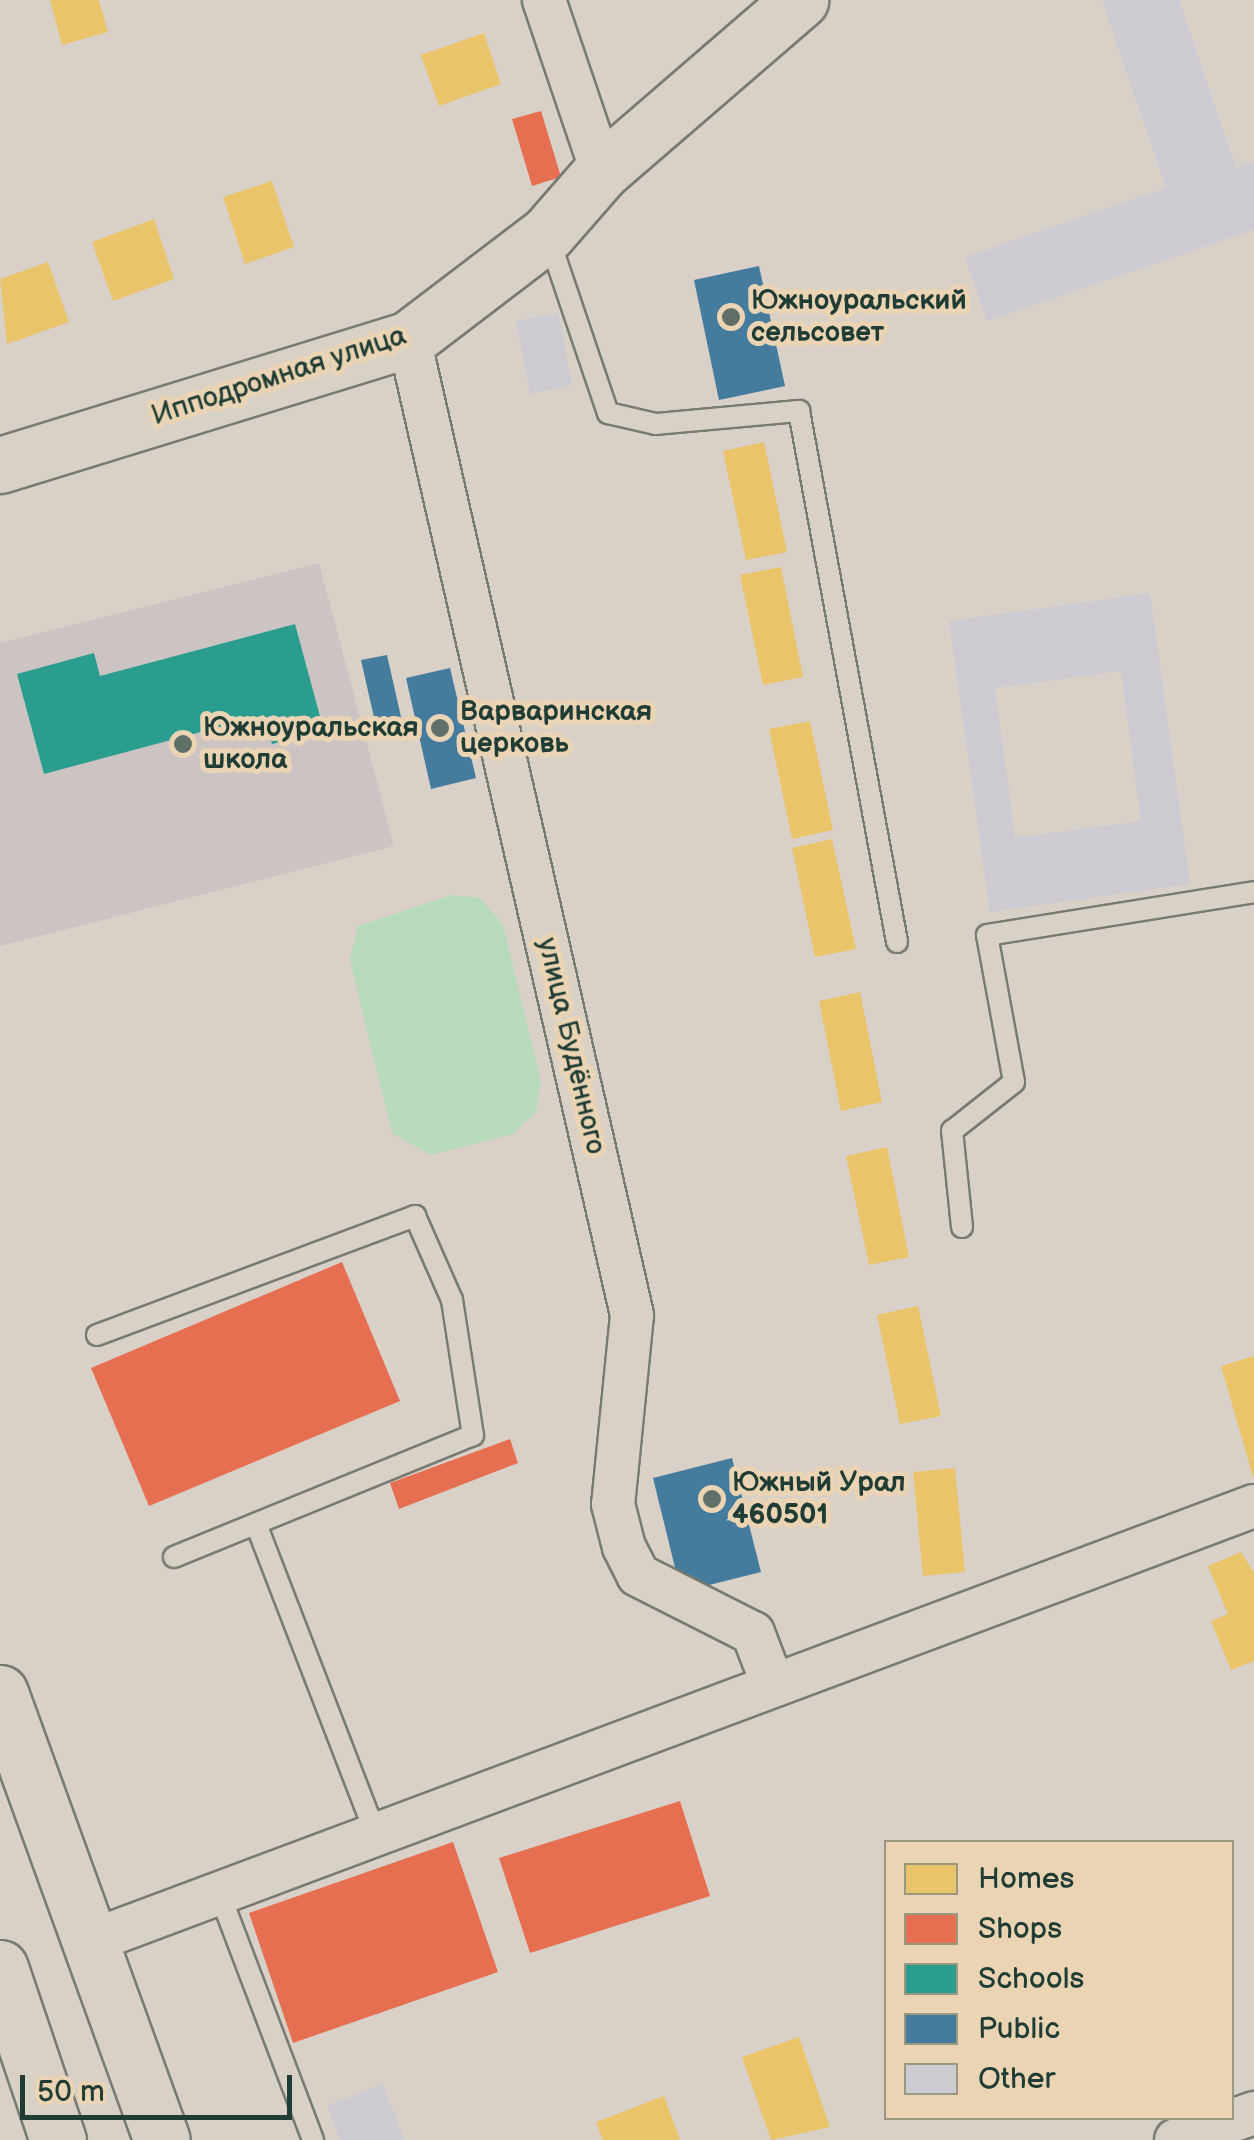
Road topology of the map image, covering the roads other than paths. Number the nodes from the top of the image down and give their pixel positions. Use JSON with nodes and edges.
{"nodes":[{"id":1,"x":544,"y":0,"type":"edge"},
{"id":2,"x":800,"y":0,"type":"edge"},
{"id":3,"x":602,"y":171,"type":"junction"},
{"id":4,"x":547,"y":234,"type":"junction"},
{"id":5,"x":409,"y":338,"type":"junction"},
{"id":6,"x":0,"y":464,"type":"edge"},
{"id":7,"x":1254,"y":892,"type":"edge"},
{"id":8,"x":898,"y":942,"type":"dead end"},
{"id":9,"x":962,"y":1226,"type":"dead end"},
{"id":10,"x":97,"y":1335,"type":"dead end"},
{"id":11,"x":1254,"y":1506,"type":"edge"},
{"id":12,"x":256,"y":1524,"type":"junction"},
{"id":13,"x":174,"y":1557,"type":"dead end"},
{"id":14,"x":773,"y":1684,"type":"junction"},
{"id":15,"x":0,"y":1693,"type":"edge"},
{"id":16,"x":376,"y":1835,"type":"junction"},
{"id":17,"x":220,"y":1895,"type":"junction"},
{"id":18,"x":89,"y":1942,"type":"junction"},
{"id":19,"x":0,"y":1968,"type":"edge"},
{"id":20,"x":1232,"y":2120,"type":"edge"},
{"id":21,"x":58,"y":2140,"type":"edge"},
{"id":22,"x":162,"y":2140,"type":"edge"},
{"id":23,"x":313,"y":2140,"type":"edge"},
{"id":24,"x":1176,"y":2140,"type":"edge"}],
"edges":[{"from":1,"to":3,"type":"street"},
{"from":2,"to":3,"type":"main road","name":"Ипподромная улица"},
{"from":3,"to":4,"type":"main road","name":"Ипподромная улица"},
{"from":4,"to":5,"type":"main road","name":"Ипподромная улица"},
{"from":4,"to":8,"type":"lane"},
{"from":5,"to":6,"type":"main road","name":"Ипподромная улица"},
{"from":5,"to":14,"type":"street","name":"улица Будённого"},
{"from":7,"to":9,"type":"lane"},
{"from":10,"to":12,"type":"lane"},
{"from":11,"to":14,"type":"street"},
{"from":12,"to":13,"type":"lane"},
{"from":12,"to":16,"type":"lane"},
{"from":14,"to":16,"type":"street"},
{"from":15,"to":18,"type":"main road"},
{"from":16,"to":17,"type":"street"},
{"from":17,"to":18,"type":"street"},
{"from":17,"to":23,"type":"lane"},
{"from":18,"to":22,"type":"main road"},
{"from":19,"to":21,"type":"main road"},
{"from":20,"to":24,"type":"street"}]}
